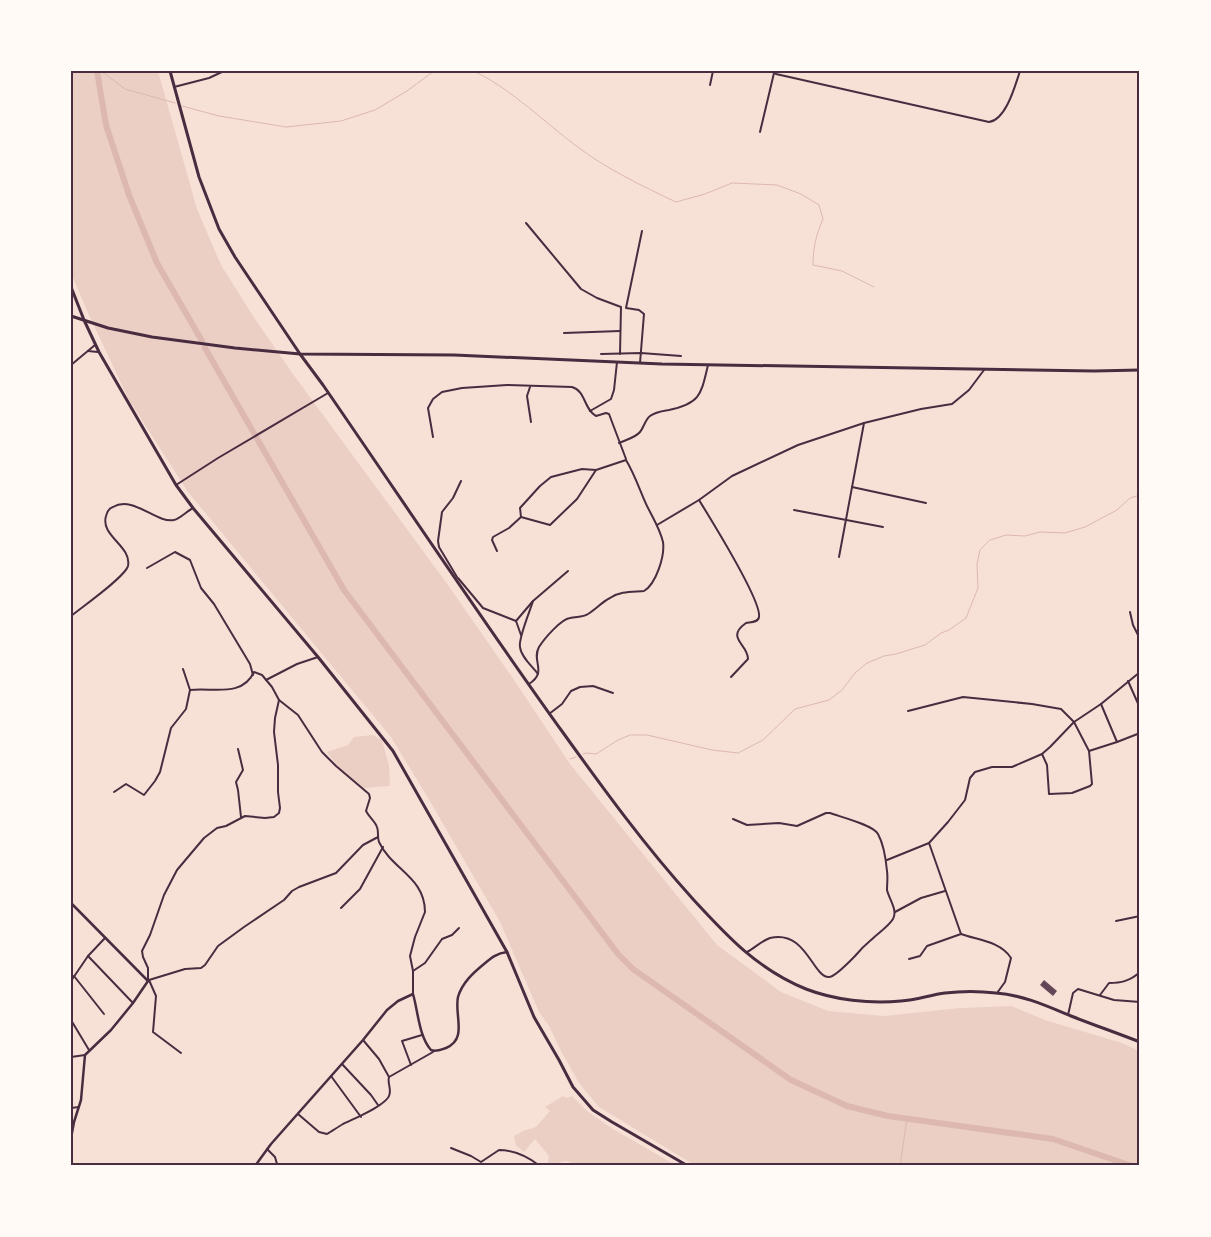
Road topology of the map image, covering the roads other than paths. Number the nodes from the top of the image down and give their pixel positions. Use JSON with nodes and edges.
{"nodes":[{"id":1,"x":170,"y":71,"type":"edge"},
{"id":2,"x":224,"y":71,"type":"edge"},
{"id":3,"x":713,"y":71,"type":"edge"},
{"id":4,"x":1020,"y":71,"type":"edge"},
{"id":5,"x":773,"y":72,"type":"edge"},
{"id":6,"x":710,"y":85,"type":"dead end"},
{"id":7,"x":173,"y":87,"type":"junction"},
{"id":8,"x":760,"y":132,"type":"dead end"},
{"id":9,"x":526,"y":224,"type":"dead end"},
{"id":10,"x":642,"y":231,"type":"dead end"},
{"id":11,"x":71,"y":287,"type":"edge"},
{"id":12,"x":621,"y":307,"type":"junction"},
{"id":13,"x":626,"y":308,"type":"junction"},
{"id":14,"x":71,"y":316,"type":"edge"},
{"id":15,"x":84,"y":320,"type":"junction"},
{"id":16,"x":620,"y":331,"type":"junction"},
{"id":17,"x":564,"y":333,"type":"dead end"},
{"id":18,"x":95,"y":345,"type":"junction"},
{"id":19,"x":88,"y":351,"type":"junction"},
{"id":20,"x":99,"y":352,"type":"junction"},
{"id":21,"x":641,"y":353,"type":"junction"},
{"id":22,"x":300,"y":354,"type":"junction"},
{"id":23,"x":601,"y":354,"type":"dead end"},
{"id":24,"x":620,"y":354,"type":"junction"},
{"id":25,"x":681,"y":356,"type":"dead end"},
{"id":26,"x":617,"y":362,"type":"junction"},
{"id":27,"x":640,"y":363,"type":"junction"},
{"id":28,"x":71,"y":365,"type":"edge"},
{"id":29,"x":708,"y":365,"type":"junction"},
{"id":30,"x":984,"y":369,"type":"junction"},
{"id":31,"x":1140,"y":370,"type":"edge"},
{"id":32,"x":530,"y":387,"type":"junction"},
{"id":33,"x":328,"y":393,"type":"junction"},
{"id":34,"x":590,"y":411,"type":"junction"},
{"id":35,"x":531,"y":422,"type":"dead end"},
{"id":36,"x":864,"y":423,"type":"junction"},
{"id":37,"x":433,"y":437,"type":"dead end"},
{"id":38,"x":619,"y":443,"type":"junction"},
{"id":39,"x":626,"y":460,"type":"junction"},
{"id":40,"x":596,"y":470,"type":"junction"},
{"id":41,"x":460,"y":481,"type":"dead end"},
{"id":42,"x":176,"y":485,"type":"junction"},
{"id":43,"x":852,"y":486,"type":"junction"},
{"id":44,"x":699,"y":500,"type":"junction"},
{"id":45,"x":926,"y":503,"type":"dead end"},
{"id":46,"x":193,"y":508,"type":"junction"},
{"id":47,"x":794,"y":510,"type":"dead end"},
{"id":48,"x":521,"y":517,"type":"junction"},
{"id":49,"x":847,"y":519,"type":"junction"},
{"id":50,"x":657,"y":525,"type":"junction"},
{"id":51,"x":883,"y":527,"type":"dead end"},
{"id":52,"x":497,"y":551,"type":"dead end"},
{"id":53,"x":839,"y":557,"type":"dead end"},
{"id":54,"x":147,"y":568,"type":"dead end"},
{"id":55,"x":568,"y":571,"type":"dead end"},
{"id":56,"x":456,"y":577,"type":"junction"},
{"id":57,"x":533,"y":601,"type":"junction"},
{"id":58,"x":1130,"y":612,"type":"dead end"},
{"id":59,"x":71,"y":616,"type":"edge"},
{"id":60,"x":516,"y":622,"type":"junction"},
{"id":61,"x":521,"y":636,"type":"junction"},
{"id":62,"x":1140,"y":639,"type":"edge"},
{"id":63,"x":318,"y":657,"type":"junction"},
{"id":64,"x":183,"y":669,"type":"dead end"},
{"id":65,"x":1140,"y":672,"type":"edge"},
{"id":66,"x":538,"y":674,"type":"junction"},
{"id":67,"x":253,"y":675,"type":"junction"},
{"id":68,"x":731,"y":677,"type":"dead end"},
{"id":69,"x":266,"y":680,"type":"junction"},
{"id":70,"x":1128,"y":681,"type":"junction"},
{"id":71,"x":528,"y":684,"type":"junction"},
{"id":72,"x":190,"y":690,"type":"junction"},
{"id":73,"x":613,"y":693,"type":"dead end"},
{"id":74,"x":279,"y":700,"type":"junction"},
{"id":75,"x":1101,"y":704,"type":"junction"},
{"id":76,"x":1140,"y":708,"type":"edge"},
{"id":77,"x":908,"y":711,"type":"dead end"},
{"id":78,"x":549,"y":714,"type":"junction"},
{"id":79,"x":1074,"y":722,"type":"junction"},
{"id":80,"x":1140,"y":733,"type":"edge"},
{"id":81,"x":1117,"y":742,"type":"junction"},
{"id":82,"x":238,"y":750,"type":"dead end"},
{"id":83,"x":1089,"y":752,"type":"junction"},
{"id":84,"x":1042,"y":754,"type":"junction"},
{"id":85,"x":114,"y":792,"type":"dead end"},
{"id":86,"x":241,"y":817,"type":"junction"},
{"id":87,"x":733,"y":819,"type":"dead end"},
{"id":88,"x":378,"y":837,"type":"junction"},
{"id":89,"x":929,"y":843,"type":"junction"},
{"id":90,"x":383,"y":847,"type":"junction"},
{"id":91,"x":886,"y":861,"type":"junction"},
{"id":92,"x":945,"y":891,"type":"junction"},
{"id":93,"x":71,"y":903,"type":"edge"},
{"id":94,"x":341,"y":908,"type":"dead end"},
{"id":95,"x":895,"y":912,"type":"junction"},
{"id":96,"x":1140,"y":916,"type":"edge"},
{"id":97,"x":1116,"y":921,"type":"dead end"},
{"id":98,"x":459,"y":928,"type":"dead end"},
{"id":99,"x":961,"y":934,"type":"junction"},
{"id":100,"x":105,"y":938,"type":"junction"},
{"id":101,"x":507,"y":952,"type":"junction"},
{"id":102,"x":745,"y":953,"type":"junction"},
{"id":103,"x":88,"y":956,"type":"junction"},
{"id":104,"x":909,"y":960,"type":"dead end"},
{"id":105,"x":413,"y":971,"type":"junction"},
{"id":106,"x":1140,"y":972,"type":"edge"},
{"id":107,"x":74,"y":976,"type":"junction"},
{"id":108,"x":149,"y":980,"type":"junction"},
{"id":109,"x":71,"y":981,"type":"edge"},
{"id":110,"x":997,"y":993,"type":"junction"},
{"id":111,"x":412,"y":994,"type":"junction"},
{"id":112,"x":1100,"y":996,"type":"junction"},
{"id":113,"x":1140,"y":1002,"type":"edge"},
{"id":114,"x":133,"y":1003,"type":"junction"},
{"id":115,"x":104,"y":1014,"type":"dead end"},
{"id":116,"x":1068,"y":1015,"type":"junction"},
{"id":117,"x":71,"y":1020,"type":"edge"},
{"id":118,"x":422,"y":1034,"type":"junction"},
{"id":119,"x":363,"y":1040,"type":"junction"},
{"id":120,"x":1140,"y":1042,"type":"edge"},
{"id":121,"x":88,"y":1050,"type":"junction"},
{"id":122,"x":433,"y":1052,"type":"junction"},
{"id":123,"x":181,"y":1053,"type":"dead end"},
{"id":124,"x":85,"y":1055,"type":"junction"},
{"id":125,"x":71,"y":1057,"type":"edge"},
{"id":126,"x":342,"y":1064,"type":"junction"},
{"id":127,"x":410,"y":1065,"type":"junction"},
{"id":128,"x":331,"y":1076,"type":"junction"},
{"id":129,"x":389,"y":1077,"type":"junction"},
{"id":130,"x":378,"y":1105,"type":"junction"},
{"id":131,"x":79,"y":1107,"type":"junction"},
{"id":132,"x":71,"y":1108,"type":"edge"},
{"id":133,"x":298,"y":1114,"type":"junction"},
{"id":134,"x":361,"y":1117,"type":"junction"},
{"id":135,"x":71,"y":1138,"type":"edge"},
{"id":136,"x":451,"y":1148,"type":"dead end"},
{"id":137,"x":268,"y":1149,"type":"junction"},
{"id":138,"x":477,"y":1161,"type":"junction"},
{"id":139,"x":255,"y":1166,"type":"edge"},
{"id":140,"x":276,"y":1166,"type":"edge"},
{"id":141,"x":478,"y":1166,"type":"edge"},
{"id":142,"x":540,"y":1166,"type":"edge"},
{"id":143,"x":556,"y":1166,"type":"edge"},
{"id":144,"x":574,"y":1166,"type":"edge"},
{"id":145,"x":688,"y":1166,"type":"edge"}],
"edges":[{"from":1,"to":7,"type":"main road"},
{"from":2,"to":7,"type":"street"},
{"from":3,"to":6,"type":"street"},
{"from":4,"to":5,"type":"street"},
{"from":5,"to":8,"type":"street"},
{"from":7,"to":22,"type":"main road"},
{"from":9,"to":12,"type":"street"},
{"from":10,"to":13,"type":"street"},
{"from":11,"to":15,"type":"main road"},
{"from":12,"to":13,"type":"street"},
{"from":12,"to":16,"type":"street"},
{"from":13,"to":21,"type":"street"},
{"from":14,"to":15,"type":"main road"},
{"from":15,"to":18,"type":"main road"},
{"from":15,"to":22,"type":"main road"},
{"from":16,"to":17,"type":"street"},
{"from":16,"to":24,"type":"street"},
{"from":18,"to":19,"type":"street"},
{"from":18,"to":20,"type":"main road"},
{"from":19,"to":20,"type":"street"},
{"from":19,"to":28,"type":"street"},
{"from":20,"to":42,"type":"main road"},
{"from":21,"to":24,"type":"street"},
{"from":21,"to":25,"type":"street"},
{"from":21,"to":27,"type":"street"},
{"from":22,"to":26,"type":"main road"},
{"from":22,"to":33,"type":"main road"},
{"from":23,"to":24,"type":"street"},
{"from":26,"to":27,"type":"main road"},
{"from":26,"to":34,"type":"street"},
{"from":27,"to":29,"type":"main road"},
{"from":29,"to":30,"type":"main road"},
{"from":29,"to":38,"type":"street"},
{"from":30,"to":31,"type":"main road"},
{"from":30,"to":36,"type":"street"},
{"from":32,"to":34,"type":"street"},
{"from":32,"to":35,"type":"street"},
{"from":32,"to":37,"type":"street"},
{"from":33,"to":42,"type":"street"},
{"from":33,"to":56,"type":"main road"},
{"from":34,"to":38,"type":"street"},
{"from":36,"to":43,"type":"street"},
{"from":36,"to":44,"type":"street"},
{"from":38,"to":39,"type":"street"},
{"from":39,"to":40,"type":"street"},
{"from":39,"to":50,"type":"street"},
{"from":40,"to":48,"type":"street"},
{"from":40,"to":48,"type":"street"},
{"from":41,"to":56,"type":"street"},
{"from":42,"to":46,"type":"main road"},
{"from":43,"to":45,"type":"street"},
{"from":43,"to":49,"type":"street"},
{"from":44,"to":50,"type":"street"},
{"from":44,"to":68,"type":"street"},
{"from":46,"to":59,"type":"street"},
{"from":46,"to":63,"type":"main road"},
{"from":47,"to":49,"type":"street"},
{"from":48,"to":52,"type":"street"},
{"from":49,"to":51,"type":"street"},
{"from":49,"to":53,"type":"street"},
{"from":50,"to":66,"type":"street"},
{"from":54,"to":67,"type":"street"},
{"from":55,"to":57,"type":"street"},
{"from":56,"to":60,"type":"street"},
{"from":56,"to":71,"type":"main road"},
{"from":57,"to":60,"type":"street"},
{"from":57,"to":61,"type":"street"},
{"from":58,"to":62,"type":"street"},
{"from":60,"to":61,"type":"street"},
{"from":61,"to":66,"type":"street"},
{"from":63,"to":69,"type":"street"},
{"from":63,"to":101,"type":"main road"},
{"from":64,"to":72,"type":"street"},
{"from":65,"to":70,"type":"street"},
{"from":66,"to":71,"type":"street"},
{"from":67,"to":69,"type":"street"},
{"from":67,"to":72,"type":"street"},
{"from":69,"to":74,"type":"street"},
{"from":70,"to":75,"type":"street"},
{"from":70,"to":76,"type":"street"},
{"from":71,"to":78,"type":"main road"},
{"from":72,"to":85,"type":"street"},
{"from":73,"to":78,"type":"street"},
{"from":74,"to":86,"type":"street"},
{"from":74,"to":88,"type":"street"},
{"from":75,"to":79,"type":"street"},
{"from":75,"to":81,"type":"street"},
{"from":77,"to":79,"type":"street"},
{"from":78,"to":102,"type":"main road"},
{"from":79,"to":83,"type":"street"},
{"from":79,"to":84,"type":"street"},
{"from":80,"to":81,"type":"street"},
{"from":81,"to":83,"type":"street"},
{"from":82,"to":86,"type":"street"},
{"from":83,"to":84,"type":"street"},
{"from":84,"to":89,"type":"street"},
{"from":86,"to":108,"type":"street"},
{"from":87,"to":91,"type":"street"},
{"from":88,"to":90,"type":"street"},
{"from":88,"to":108,"type":"street"},
{"from":89,"to":91,"type":"street"},
{"from":89,"to":92,"type":"street"},
{"from":90,"to":94,"type":"street"},
{"from":90,"to":105,"type":"street"},
{"from":91,"to":95,"type":"street"},
{"from":92,"to":95,"type":"street"},
{"from":92,"to":99,"type":"street"},
{"from":93,"to":100,"type":"street"},
{"from":95,"to":102,"type":"street"},
{"from":96,"to":97,"type":"street"},
{"from":98,"to":105,"type":"street"},
{"from":99,"to":104,"type":"street"},
{"from":99,"to":110,"type":"street"},
{"from":100,"to":103,"type":"street"},
{"from":100,"to":108,"type":"street"},
{"from":101,"to":122,"type":"street"},
{"from":101,"to":145,"type":"main road"},
{"from":102,"to":110,"type":"main road"},
{"from":103,"to":107,"type":"street"},
{"from":103,"to":114,"type":"street"},
{"from":105,"to":111,"type":"street"},
{"from":106,"to":112,"type":"street"},
{"from":107,"to":109,"type":"street"},
{"from":107,"to":115,"type":"street"},
{"from":108,"to":114,"type":"street"},
{"from":108,"to":123,"type":"street"},
{"from":110,"to":116,"type":"main road"},
{"from":111,"to":118,"type":"street"},
{"from":111,"to":119,"type":"street"},
{"from":112,"to":113,"type":"street"},
{"from":112,"to":116,"type":"street"},
{"from":114,"to":121,"type":"street"},
{"from":116,"to":120,"type":"main road"},
{"from":117,"to":121,"type":"street"},
{"from":118,"to":122,"type":"street"},
{"from":118,"to":127,"type":"street"},
{"from":119,"to":126,"type":"street"},
{"from":119,"to":129,"type":"street"},
{"from":121,"to":124,"type":"street"},
{"from":122,"to":127,"type":"street"},
{"from":124,"to":125,"type":"street"},
{"from":124,"to":131,"type":"street"},
{"from":126,"to":128,"type":"street"},
{"from":126,"to":130,"type":"street"},
{"from":127,"to":129,"type":"street"},
{"from":128,"to":133,"type":"street"},
{"from":128,"to":134,"type":"street"},
{"from":129,"to":130,"type":"street"},
{"from":130,"to":134,"type":"street"},
{"from":131,"to":132,"type":"street"},
{"from":131,"to":135,"type":"street"},
{"from":133,"to":134,"type":"street"},
{"from":133,"to":137,"type":"street"},
{"from":136,"to":138,"type":"street"},
{"from":137,"to":139,"type":"street"},
{"from":137,"to":140,"type":"street"},
{"from":138,"to":141,"type":"street"},
{"from":138,"to":142,"type":"street"},
{"from":143,"to":144,"type":"street"}]}
